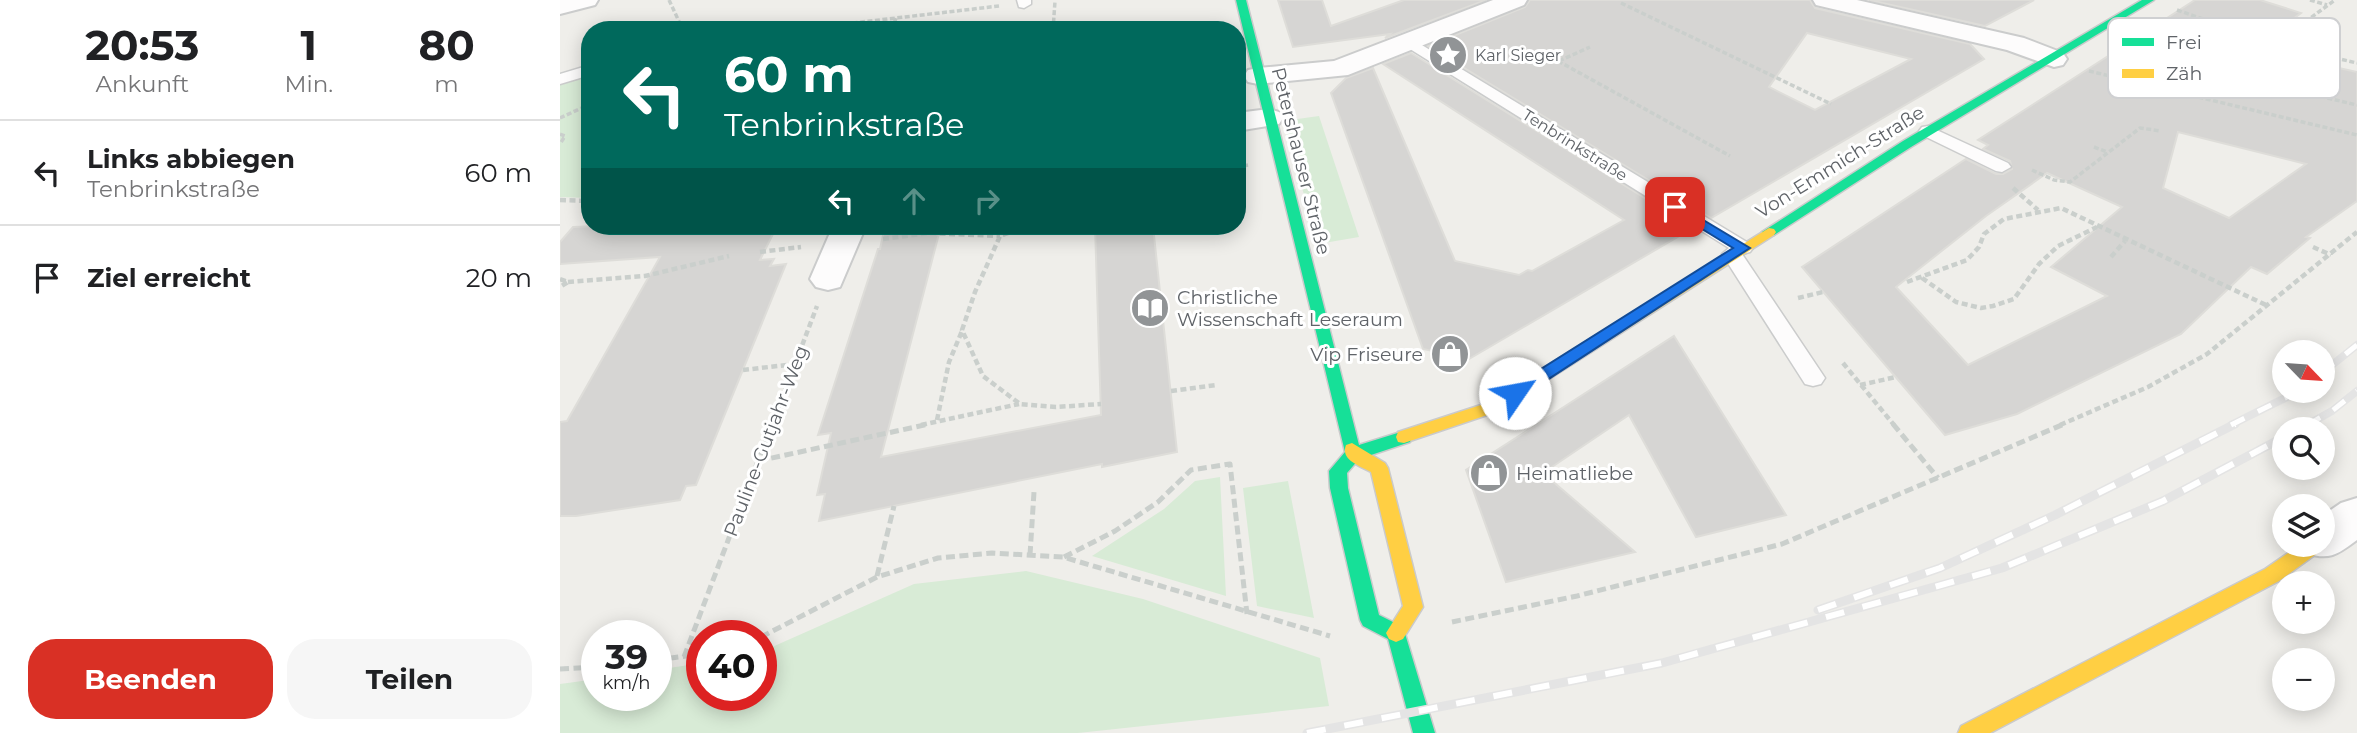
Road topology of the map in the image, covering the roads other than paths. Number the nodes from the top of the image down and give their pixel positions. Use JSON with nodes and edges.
{"nodes":[{"id":1,"x":586,"y":0,"type":"edge"},
{"id":2,"x":1241,"y":0,"type":"edge"},
{"id":3,"x":1515,"y":0,"type":"edge"},
{"id":4,"x":1825,"y":0,"type":"edge"},
{"id":5,"x":2148,"y":0,"type":"edge"},
{"id":6,"x":560,"y":7,"type":"edge"},
{"id":7,"x":2120,"y":18,"type":"edge"},
{"id":8,"x":1244,"y":21,"type":"edge"},
{"id":9,"x":2108,"y":25,"type":"edge"},
{"id":10,"x":1246,"y":31,"type":"edge"},
{"id":11,"x":1407,"y":41,"type":"junction"},
{"id":12,"x":2054,"y":59,"type":"junction"},
{"id":13,"x":581,"y":73,"type":"edge"},
{"id":14,"x":560,"y":79,"type":"edge"},
{"id":15,"x":1257,"y":100,"type":"edge"},
{"id":16,"x":1928,"y":131,"type":"junction"},
{"id":17,"x":2003,"y":167,"type":"dead end"},
{"id":18,"x":845,"y":235,"type":"edge"},
{"id":19,"x":1737,"y":251,"type":"junction"},
{"id":20,"x":828,"y":279,"type":"road end"},
{"id":21,"x":1813,"y":378,"type":"dead end"},
{"id":22,"x":1353,"y":454,"type":"junction"},
{"id":23,"x":2357,"y":516,"type":"edge"},
{"id":24,"x":2335,"y":531,"type":"edge"},
{"id":25,"x":2298,"y":557,"type":"edge"},
{"id":26,"x":1396,"y":633,"type":"junction"},
{"id":27,"x":1973,"y":732,"type":"edge"},
{"id":28,"x":1424,"y":733,"type":"edge"}],
"edges":[{"from":1,"to":6,"type":"street"},
{"from":2,"to":8,"type":"street","name":"Petershauser Straße"},
{"from":3,"to":11,"type":"street"},
{"from":4,"to":12,"type":"street"},
{"from":5,"to":7,"type":"street","name":"Von-Emmich-Straße"},
{"from":9,"to":12,"type":"street","name":"Von-Emmich-Straße"},
{"from":10,"to":15,"type":"street","name":"Petershauser Straße"},
{"from":11,"to":15,"type":"street"},
{"from":11,"to":19,"type":"lane","name":"Tenbrinkstraße"},
{"from":12,"to":16,"type":"street","name":"Von-Emmich-Straße"},
{"from":13,"to":14,"type":"lane"},
{"from":15,"to":22,"type":"street","name":"Petershauser Straße"},
{"from":16,"to":17,"type":"lane"},
{"from":16,"to":19,"type":"street","name":"Von-Emmich-Straße"},
{"from":18,"to":20,"type":"street"},
{"from":19,"to":21,"type":"lane"},
{"from":19,"to":22,"type":"street","name":"Von-Emmich-Straße"},
{"from":22,"to":26,"type":"street"},
{"from":22,"to":26,"type":"street"},
{"from":23,"to":24,"type":"street"},
{"from":25,"to":27,"type":"street"},
{"from":26,"to":28,"type":"street"}]}
